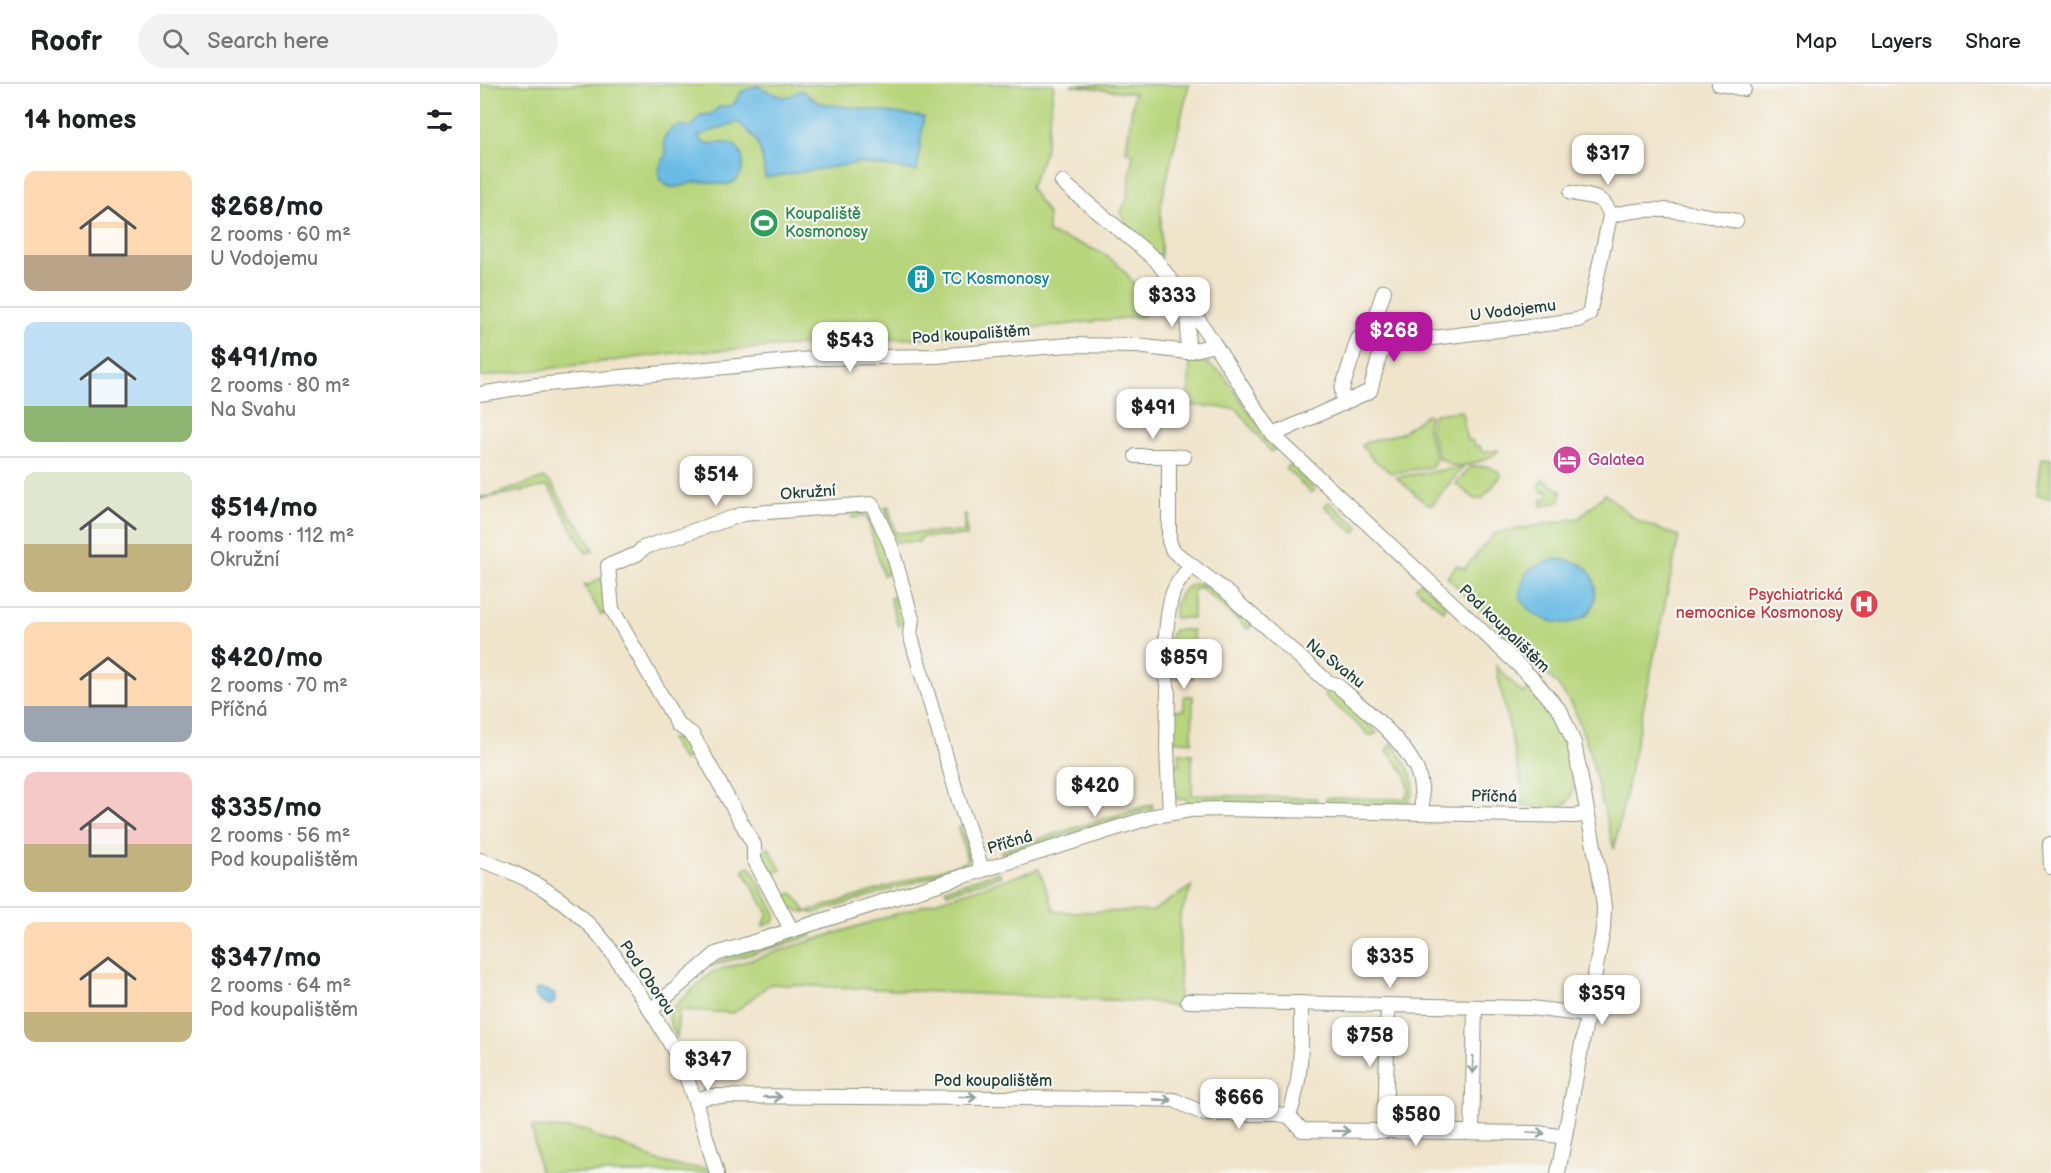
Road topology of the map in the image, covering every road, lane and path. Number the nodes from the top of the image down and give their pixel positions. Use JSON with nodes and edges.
{"nodes":[{"id":1,"x":1719,"y":84,"type":"edge"},
{"id":2,"x":1744,"y":89,"type":"dead end"},
{"id":3,"x":1062,"y":182,"type":"dead end"},
{"id":4,"x":1571,"y":193,"type":"dead end"},
{"id":5,"x":1610,"y":216,"type":"junction"},
{"id":6,"x":1736,"y":221,"type":"dead end"},
{"id":7,"x":1384,"y":291,"type":"dead end"},
{"id":8,"x":1189,"y":305,"type":"junction"},
{"id":9,"x":1214,"y":345,"type":"junction"},
{"id":10,"x":1187,"y":352,"type":"junction"},
{"id":11,"x":480,"y":394,"type":"edge"},
{"id":12,"x":1343,"y":404,"type":"junction"},
{"id":13,"x":1273,"y":435,"type":"junction"},
{"id":14,"x":1136,"y":456,"type":"dead end"},
{"id":15,"x":1190,"y":566,"type":"junction"},
{"id":16,"x":1422,"y":812,"type":"junction"},
{"id":17,"x":1170,"y":813,"type":"junction"},
{"id":18,"x":1587,"y":814,"type":"junction"},
{"id":19,"x":2050,"y":844,"type":"edge"},
{"id":20,"x":480,"y":860,"type":"edge"},
{"id":21,"x":2051,"y":867,"type":"edge"},
{"id":22,"x":982,"y":869,"type":"junction"},
{"id":23,"x":791,"y":929,"type":"junction"},
{"id":24,"x":1188,"y":1001,"type":"dead end"},
{"id":25,"x":1301,"y":1003,"type":"junction"},
{"id":26,"x":1388,"y":1005,"type":"junction"},
{"id":27,"x":1475,"y":1007,"type":"junction"},
{"id":28,"x":651,"y":1010,"type":"junction"},
{"id":29,"x":1588,"y":1015,"type":"junction"},
{"id":30,"x":695,"y":1101,"type":"junction"},
{"id":31,"x":1289,"y":1116,"type":"junction"},
{"id":32,"x":1385,"y":1131,"type":"junction"},
{"id":33,"x":1472,"y":1132,"type":"junction"},
{"id":34,"x":1564,"y":1137,"type":"junction"},
{"id":35,"x":717,"y":1173,"type":"edge"},
{"id":36,"x":1558,"y":1173,"type":"edge"}],
"edges":[{"from":1,"to":2,"type":"street"},
{"from":3,"to":8,"type":"street","name":"Pod koupalištěm"},
{"from":4,"to":5,"type":"street"},
{"from":5,"to":6,"type":"street"},
{"from":5,"to":12,"type":"street","name":"U Vodojemu"},
{"from":7,"to":12,"type":"street"},
{"from":8,"to":9,"type":"street","name":"Pod koupalištěm"},
{"from":8,"to":10,"type":"street"},
{"from":9,"to":10,"type":"street","name":"Pod koupalištěm"},
{"from":9,"to":13,"type":"street","name":"Pod koupalištěm"},
{"from":10,"to":11,"type":"street","name":"Pod koupalištěm"},
{"from":12,"to":13,"type":"street","name":"U Vodojemu"},
{"from":13,"to":18,"type":"street","name":"Pod koupalištěm"},
{"from":14,"to":15,"type":"street","name":"Na Svahu"},
{"from":15,"to":16,"type":"street","name":"Na Svahu"},
{"from":15,"to":17,"type":"street"},
{"from":16,"to":17,"type":"street","name":"Příčná"},
{"from":16,"to":18,"type":"street","name":"Příčná"},
{"from":17,"to":22,"type":"street","name":"Příčná"},
{"from":18,"to":29,"type":"street","name":"Pod koupalištěm"},
{"from":19,"to":21,"type":"street"},
{"from":20,"to":28,"type":"street","name":"Pod Oborou"},
{"from":22,"to":23,"type":"street","name":"Příčná"},
{"from":22,"to":23,"type":"street","name":"Okružní"},
{"from":23,"to":28,"type":"street","name":"Příčná"},
{"from":24,"to":25,"type":"street"},
{"from":25,"to":26,"type":"street"},
{"from":25,"to":31,"type":"street"},
{"from":26,"to":27,"type":"street"},
{"from":26,"to":32,"type":"street"},
{"from":27,"to":29,"type":"street"},
{"from":27,"to":33,"type":"street","one_way":true},
{"from":28,"to":30,"type":"street","name":"Pod Oborou"},
{"from":29,"to":34,"type":"street","name":"Pod koupalištěm"},
{"from":30,"to":31,"type":"street","name":"Pod koupalištěm","one_way":true},
{"from":30,"to":35,"type":"street","name":"Pod Oborou"},
{"from":31,"to":32,"type":"street","name":"Pod koupalištěm","one_way":true},
{"from":32,"to":33,"type":"street","name":"Pod koupalištěm"},
{"from":33,"to":34,"type":"street","name":"Pod koupalištěm","one_way":true},
{"from":34,"to":36,"type":"street","name":"Pod koupalištěm"}]}
